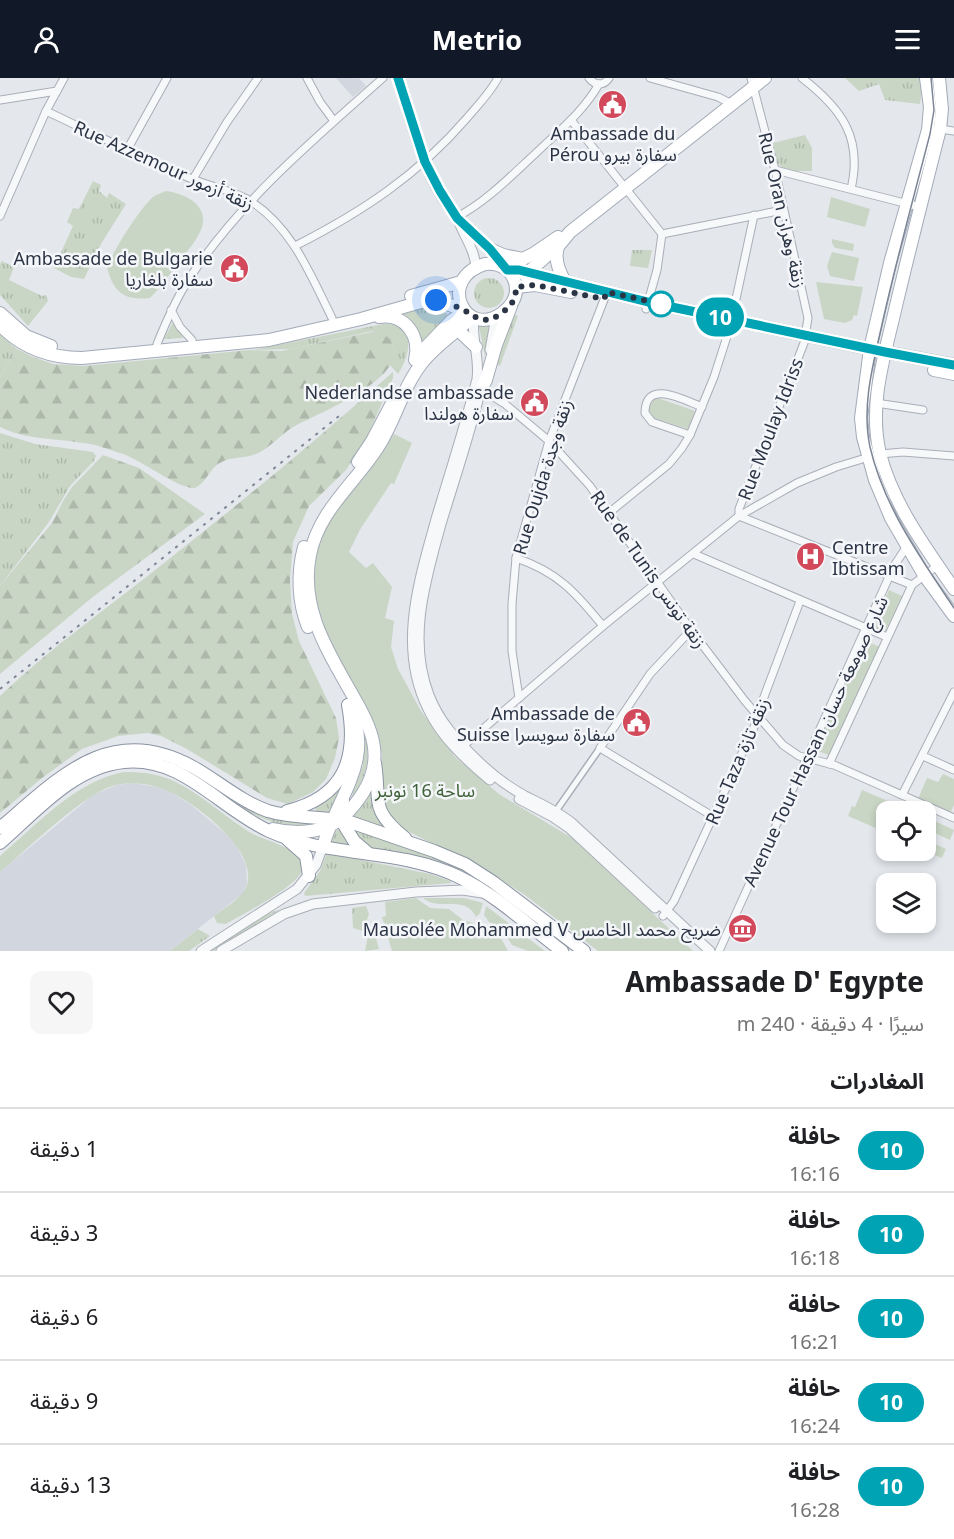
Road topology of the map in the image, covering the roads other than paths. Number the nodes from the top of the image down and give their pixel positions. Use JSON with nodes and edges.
{"nodes":[{"id":1,"x":64,"y":78,"type":"edge"},
{"id":2,"x":167,"y":78,"type":"edge"},
{"id":3,"x":258,"y":78,"type":"edge"},
{"id":4,"x":307,"y":78,"type":"edge"},
{"id":5,"x":383,"y":78,"type":"edge"},
{"id":6,"x":398,"y":78,"type":"edge"},
{"id":7,"x":498,"y":78,"type":"edge"},
{"id":8,"x":589,"y":78,"type":"edge"},
{"id":9,"x":609,"y":78,"type":"edge"},
{"id":10,"x":650,"y":78,"type":"edge"},
{"id":11,"x":765,"y":78,"type":"edge"},
{"id":12,"x":802,"y":78,"type":"edge"},
{"id":13,"x":926,"y":78,"type":"edge"},
{"id":14,"x":939,"y":78,"type":"edge"},
{"id":15,"x":752,"y":82,"type":"edge"},
{"id":16,"x":599,"y":84,"type":"junction"},
{"id":17,"x":57,"y":91,"type":"junction"},
{"id":18,"x":0,"y":100,"type":"edge"},
{"id":19,"x":732,"y":104,"type":"junction"},
{"id":20,"x":46,"y":111,"type":"junction"},
{"id":21,"x":571,"y":120,"type":"junction"},
{"id":22,"x":334,"y":121,"type":"junction"},
{"id":23,"x":940,"y":129,"type":"junction"},
{"id":24,"x":954,"y":131,"type":"edge"},
{"id":25,"x":127,"y":150,"type":"junction"},
{"id":26,"x":425,"y":162,"type":"junction"},
{"id":27,"x":775,"y":170,"type":"junction"},
{"id":28,"x":193,"y":179,"type":"junction"},
{"id":29,"x":626,"y":188,"type":"junction"},
{"id":30,"x":851,"y":189,"type":"junction"},
{"id":31,"x":251,"y":201,"type":"junction"},
{"id":32,"x":907,"y":204,"type":"junction"},
{"id":33,"x":920,"y":207,"type":"junction"},
{"id":34,"x":783,"y":210,"type":"junction"},
{"id":35,"x":754,"y":215,"type":"junction"},
{"id":36,"x":0,"y":216,"type":"edge"},
{"id":37,"x":457,"y":218,"type":"junction"},
{"id":38,"x":570,"y":232,"type":"junction"},
{"id":39,"x":662,"y":234,"type":"junction"},
{"id":40,"x":296,"y":246,"type":"junction"},
{"id":41,"x":558,"y":246,"type":"junction"},
{"id":42,"x":490,"y":249,"type":"junction"},
{"id":43,"x":524,"y":259,"type":"junction"},
{"id":44,"x":476,"y":268,"type":"junction"},
{"id":45,"x":505,"y":268,"type":"junction"},
{"id":46,"x":528,"y":273,"type":"junction"},
{"id":47,"x":461,"y":282,"type":"junction"},
{"id":48,"x":566,"y":283,"type":"junction"},
{"id":49,"x":516,"y":286,"type":"junction"},
{"id":50,"x":606,"y":296,"type":"junction"},
{"id":51,"x":513,"y":302,"type":"junction"},
{"id":52,"x":647,"y":305,"type":"junction"},
{"id":53,"x":171,"y":310,"type":"junction"},
{"id":54,"x":0,"y":313,"type":"edge"},
{"id":55,"x":469,"y":314,"type":"junction"},
{"id":56,"x":367,"y":317,"type":"junction"},
{"id":57,"x":496,"y":317,"type":"junction"},
{"id":58,"x":332,"y":318,"type":"junction"},
{"id":59,"x":731,"y":323,"type":"junction"},
{"id":60,"x":0,"y":325,"type":"edge"},
{"id":61,"x":458,"y":330,"type":"junction"},
{"id":62,"x":192,"y":340,"type":"junction"},
{"id":63,"x":805,"y":340,"type":"junction"},
{"id":64,"x":157,"y":344,"type":"junction"},
{"id":65,"x":476,"y":347,"type":"junction"},
{"id":66,"x":869,"y":353,"type":"junction"},
{"id":67,"x":884,"y":356,"type":"junction"},
{"id":68,"x":415,"y":360,"type":"junction"},
{"id":69,"x":954,"y":370,"type":"edge"},
{"id":70,"x":478,"y":387,"type":"junction"},
{"id":71,"x":876,"y":403,"type":"junction"},
{"id":72,"x":702,"y":407,"type":"junction"},
{"id":73,"x":923,"y":410,"type":"dead end"},
{"id":74,"x":690,"y":435,"type":"junction"},
{"id":75,"x":549,"y":441,"type":"junction"},
{"id":76,"x":875,"y":456,"type":"junction"},
{"id":77,"x":954,"y":456,"type":"edge"},
{"id":78,"x":610,"y":512,"type":"junction"},
{"id":79,"x":739,"y":516,"type":"junction"},
{"id":80,"x":920,"y":538,"type":"junction"},
{"id":81,"x":906,"y":547,"type":"junction"},
{"id":82,"x":694,"y":554,"type":"junction"},
{"id":83,"x":516,"y":558,"type":"junction"},
{"id":84,"x":938,"y":566,"type":"junction"},
{"id":85,"x":924,"y":574,"type":"junction"},
{"id":86,"x":890,"y":576,"type":"junction"},
{"id":87,"x":657,"y":582,"type":"junction"},
{"id":88,"x":912,"y":585,"type":"junction"},
{"id":89,"x":954,"y":589,"type":"edge"},
{"id":90,"x":800,"y":601,"type":"junction"},
{"id":91,"x":954,"y":616,"type":"edge"},
{"id":92,"x":603,"y":626,"type":"junction"},
{"id":93,"x":867,"y":629,"type":"junction"},
{"id":94,"x":691,"y":630,"type":"junction"},
{"id":95,"x":887,"y":637,"type":"junction"},
{"id":96,"x":954,"y":692,"type":"edge"},
{"id":97,"x":519,"y":698,"type":"junction"},
{"id":98,"x":348,"y":705,"type":"junction"},
{"id":99,"x":758,"y":718,"type":"junction"},
{"id":100,"x":463,"y":746,"type":"junction"},
{"id":101,"x":600,"y":748,"type":"junction"},
{"id":102,"x":923,"y":756,"type":"junction"},
{"id":103,"x":807,"y":758,"type":"junction"},
{"id":104,"x":375,"y":763,"type":"junction"},
{"id":105,"x":829,"y":764,"type":"junction"},
{"id":106,"x":954,"y":770,"type":"edge"},
{"id":107,"x":902,"y":795,"type":"junction"},
{"id":108,"x":556,"y":811,"type":"junction"},
{"id":109,"x":279,"y":813,"type":"junction"},
{"id":110,"x":714,"y":817,"type":"junction"},
{"id":111,"x":954,"y":818,"type":"edge"},
{"id":112,"x":335,"y":822,"type":"junction"},
{"id":113,"x":255,"y":824,"type":"junction"},
{"id":114,"x":0,"y":828,"type":"edge"},
{"id":115,"x":285,"y":837,"type":"junction"},
{"id":116,"x":0,"y":843,"type":"edge"},
{"id":117,"x":413,"y":845,"type":"junction"},
{"id":118,"x":323,"y":846,"type":"junction"},
{"id":119,"x":372,"y":855,"type":"junction"},
{"id":120,"x":309,"y":876,"type":"junction"},
{"id":121,"x":490,"y":896,"type":"junction"},
{"id":122,"x":665,"y":914,"type":"junction"},
{"id":123,"x":201,"y":951,"type":"edge"},
{"id":124,"x":221,"y":951,"type":"edge"},
{"id":125,"x":562,"y":951,"type":"edge"},
{"id":126,"x":584,"y":951,"type":"edge"},
{"id":127,"x":702,"y":951,"type":"edge"},
{"id":128,"x":710,"y":951,"type":"edge"},
{"id":129,"x":719,"y":951,"type":"edge"}],
"edges":[{"from":1,"to":17,"type":"street"},
{"from":2,"to":25,"type":"street"},
{"from":3,"to":28,"type":"street"},
{"from":4,"to":22,"type":"street"},
{"from":5,"to":22,"type":"street"},
{"from":6,"to":26,"type":"street"},
{"from":7,"to":26,"type":"street"},
{"from":8,"to":16,"type":"street"},
{"from":9,"to":16,"type":"street"},
{"from":10,"to":19,"type":"street"},
{"from":11,"to":15,"type":"main road"},
{"from":12,"to":30,"type":"street"},
{"from":13,"to":32,"type":"main road"},
{"from":14,"to":23,"type":"main road"},
{"from":15,"to":19,"type":"main road"},
{"from":15,"to":27,"type":"street","name":"Rue Oran زنقة وهران"},
{"from":16,"to":21,"type":"street"},
{"from":17,"to":18,"type":"street"},
{"from":17,"to":20,"type":"street"},
{"from":19,"to":29,"type":"main road"},
{"from":20,"to":25,"type":"street","name":"Rue Azzemour زنقة أزمور"},
{"from":20,"to":36,"type":"street"},
{"from":21,"to":29,"type":"street"},
{"from":21,"to":37,"type":"street"},
{"from":22,"to":31,"type":"street"},
{"from":23,"to":24,"type":"street"},
{"from":23,"to":33,"type":"main road"},
{"from":25,"to":28,"type":"street","name":"Rue Azzemour زنقة أزمور"},
{"from":26,"to":37,"type":"street"},
{"from":26,"to":40,"type":"street"},
{"from":27,"to":30,"type":"street"},
{"from":27,"to":34,"type":"street","name":"Rue Oran زنقة وهران"},
{"from":28,"to":31,"type":"street","name":"Rue Azzemour زنقة أزمور"},
{"from":29,"to":38,"type":"main road"},
{"from":29,"to":39,"type":"street"},
{"from":30,"to":32,"type":"street"},
{"from":31,"to":40,"type":"street","name":"Rue Azzemour زنقة أزمور"},
{"from":31,"to":53,"type":"street"},
{"from":32,"to":33,"type":"street"},
{"from":32,"to":66,"type":"main road"},
{"from":33,"to":67,"type":"main road"},
{"from":34,"to":35,"type":"street"},
{"from":34,"to":63,"type":"street","name":"Rue Oran زنقة وهران"},
{"from":35,"to":39,"type":"street"},
{"from":35,"to":59,"type":"street"},
{"from":37,"to":42,"type":"street"},
{"from":37,"to":44,"type":"street"},
{"from":38,"to":41,"type":"main road"},
{"from":38,"to":43,"type":"main road"},
{"from":39,"to":52,"type":"street"},
{"from":40,"to":58,"type":"street","name":"Rue Azzemour زنقة أزمور"},
{"from":41,"to":46,"type":"main road"},
{"from":41,"to":48,"type":"main road"},
{"from":42,"to":43,"type":"main road"},
{"from":42,"to":45,"type":"street"},
{"from":43,"to":45,"type":"main road"},
{"from":44,"to":45,"type":"main road"},
{"from":44,"to":47,"type":"main road"},
{"from":45,"to":46,"type":"main road"},
{"from":45,"to":49,"type":"main road"},
{"from":46,"to":48,"type":"main road"},
{"from":46,"to":49,"type":"main road"},
{"from":47,"to":55,"type":"main road"},
{"from":47,"to":58,"type":"main road"},
{"from":48,"to":50,"type":"main road"},
{"from":49,"to":50,"type":"main road"},
{"from":49,"to":51,"type":"main road"},
{"from":50,"to":52,"type":"main road"},
{"from":50,"to":75,"type":"street","name":"Rue Oujda زنقة وجدة"},
{"from":51,"to":57,"type":"main road"},
{"from":51,"to":70,"type":"main road"},
{"from":52,"to":59,"type":"main road"},
{"from":53,"to":62,"type":"street"},
{"from":53,"to":64,"type":"street"},
{"from":54,"to":64,"type":"main road"},
{"from":55,"to":56,"type":"main road"},
{"from":55,"to":57,"type":"main road"},
{"from":55,"to":61,"type":"main road"},
{"from":55,"to":65,"type":"street"},
{"from":55,"to":68,"type":"main road"},
{"from":56,"to":60,"type":"main road"},
{"from":56,"to":68,"type":"main road"},
{"from":57,"to":70,"type":"street"},
{"from":58,"to":62,"type":"main road"},
{"from":59,"to":63,"type":"main road"},
{"from":59,"to":72,"type":"street"},
{"from":61,"to":65,"type":"main road"},
{"from":61,"to":104,"type":"main road"},
{"from":62,"to":64,"type":"main road"},
{"from":63,"to":66,"type":"main road"},
{"from":63,"to":79,"type":"street","name":"Rue Moulay Idriss"},
{"from":65,"to":70,"type":"street"},
{"from":66,"to":67,"type":"main road"},
{"from":66,"to":76,"type":"main road"},
{"from":67,"to":69,"type":"main road"},
{"from":67,"to":71,"type":"main road"},
{"from":68,"to":98,"type":"main road"},
{"from":70,"to":75,"type":"street","name":"Rue de Tunis زنقة تونس"},
{"from":70,"to":100,"type":"street"},
{"from":70,"to":122,"type":"street"},
{"from":71,"to":73,"type":"street"},
{"from":71,"to":76,"type":"main road"},
{"from":72,"to":74,"type":"street"},
{"from":72,"to":74,"type":"street"},
{"from":74,"to":78,"type":"street"},
{"from":75,"to":78,"type":"street","name":"Rue de Tunis زنقة تونس"},
{"from":75,"to":83,"type":"street","name":"Rue Oujda زنقة وجدة"},
{"from":76,"to":77,"type":"street"},
{"from":76,"to":79,"type":"street"},
{"from":76,"to":80,"type":"main road"},
{"from":76,"to":81,"type":"main road"},
{"from":78,"to":87,"type":"street","name":"Rue de Tunis زنقة تونس"},
{"from":79,"to":82,"type":"street"},
{"from":79,"to":86,"type":"street"},
{"from":80,"to":81,"type":"street","name":"Avenue Tour Hassan شارع صومعة حسان"},
{"from":80,"to":84,"type":"main road"},
{"from":81,"to":85,"type":"main road"},
{"from":81,"to":86,"type":"street","name":"Avenue Tour Hassan شارع صومعة حسان"},
{"from":82,"to":87,"type":"street"},
{"from":82,"to":90,"type":"street"},
{"from":83,"to":92,"type":"street"},
{"from":83,"to":97,"type":"street","name":"Rue Oujda زنقة وجدة"},
{"from":84,"to":85,"type":"street","name":"Avenue Tour Hassan شارع صومعة حسان"},
{"from":84,"to":89,"type":"main road"},
{"from":85,"to":88,"type":"street","name":"Avenue Tour Hassan شارع صومعة حسان"},
{"from":85,"to":91,"type":"main road"},
{"from":86,"to":88,"type":"street"},
{"from":86,"to":93,"type":"street","name":"Avenue Tour Hassan شارع صومعة حسان"},
{"from":87,"to":92,"type":"street"},
{"from":87,"to":94,"type":"street","name":"Rue de Tunis زنقة تونس"},
{"from":88,"to":95,"type":"street","name":"Avenue Tour Hassan شارع صومعة حسان"},
{"from":90,"to":93,"type":"street"},
{"from":90,"to":99,"type":"street","name":"Rue Taza زنقة تازة"},
{"from":92,"to":97,"type":"street"},
{"from":93,"to":95,"type":"street"},
{"from":93,"to":103,"type":"street","name":"Avenue Tour Hassan شارع صومعة حسان"},
{"from":94,"to":99,"type":"street","name":"Rue de Tunis زنقة تونس"},
{"from":94,"to":101,"type":"street"},
{"from":95,"to":105,"type":"street","name":"Avenue Tour Hassan شارع صومعة حسان"},
{"from":96,"to":102,"type":"street"},
{"from":97,"to":100,"type":"street"},
{"from":98,"to":109,"type":"main road"},
{"from":98,"to":112,"type":"main road"},
{"from":99,"to":103,"type":"street","name":"Rue de Tunis زنقة تونس"},
{"from":99,"to":110,"type":"street","name":"Rue Taza زنقة تازة"},
{"from":100,"to":108,"type":"street"},
{"from":101,"to":108,"type":"street"},
{"from":101,"to":110,"type":"street"},
{"from":102,"to":106,"type":"street"},
{"from":102,"to":107,"type":"street"},
{"from":103,"to":105,"type":"street","name":"Rue de Tunis زنقة تونس"},
{"from":103,"to":129,"type":"street","name":"Avenue Tour Hassan شارع صومعة حسان"},
{"from":104,"to":112,"type":"main road"},
{"from":104,"to":117,"type":"main road"},
{"from":105,"to":107,"type":"street","name":"Rue de Tunis زنقة تونس"},
{"from":107,"to":111,"type":"street","name":"Rue de Tunis زنقة تونس"},
{"from":108,"to":122,"type":"street"},
{"from":109,"to":112,"type":"main road"},
{"from":109,"to":114,"type":"main road"},
{"from":110,"to":122,"type":"street","name":"Rue Taza زنقة تازة"},
{"from":112,"to":113,"type":"main road"},
{"from":112,"to":117,"type":"main road"},
{"from":112,"to":118,"type":"main road"},
{"from":112,"to":119,"type":"main road"},
{"from":113,"to":115,"type":"main road"},
{"from":113,"to":116,"type":"main road"},
{"from":115,"to":118,"type":"main road"},
{"from":115,"to":120,"type":"main road"},
{"from":117,"to":126,"type":"main road"},
{"from":118,"to":119,"type":"main road"},
{"from":118,"to":120,"type":"street"},
{"from":119,"to":121,"type":"main road"},
{"from":120,"to":123,"type":"street"},
{"from":121,"to":124,"type":"street"},
{"from":121,"to":125,"type":"main road"},
{"from":122,"to":127,"type":"street"},
{"from":122,"to":128,"type":"street"}]}
